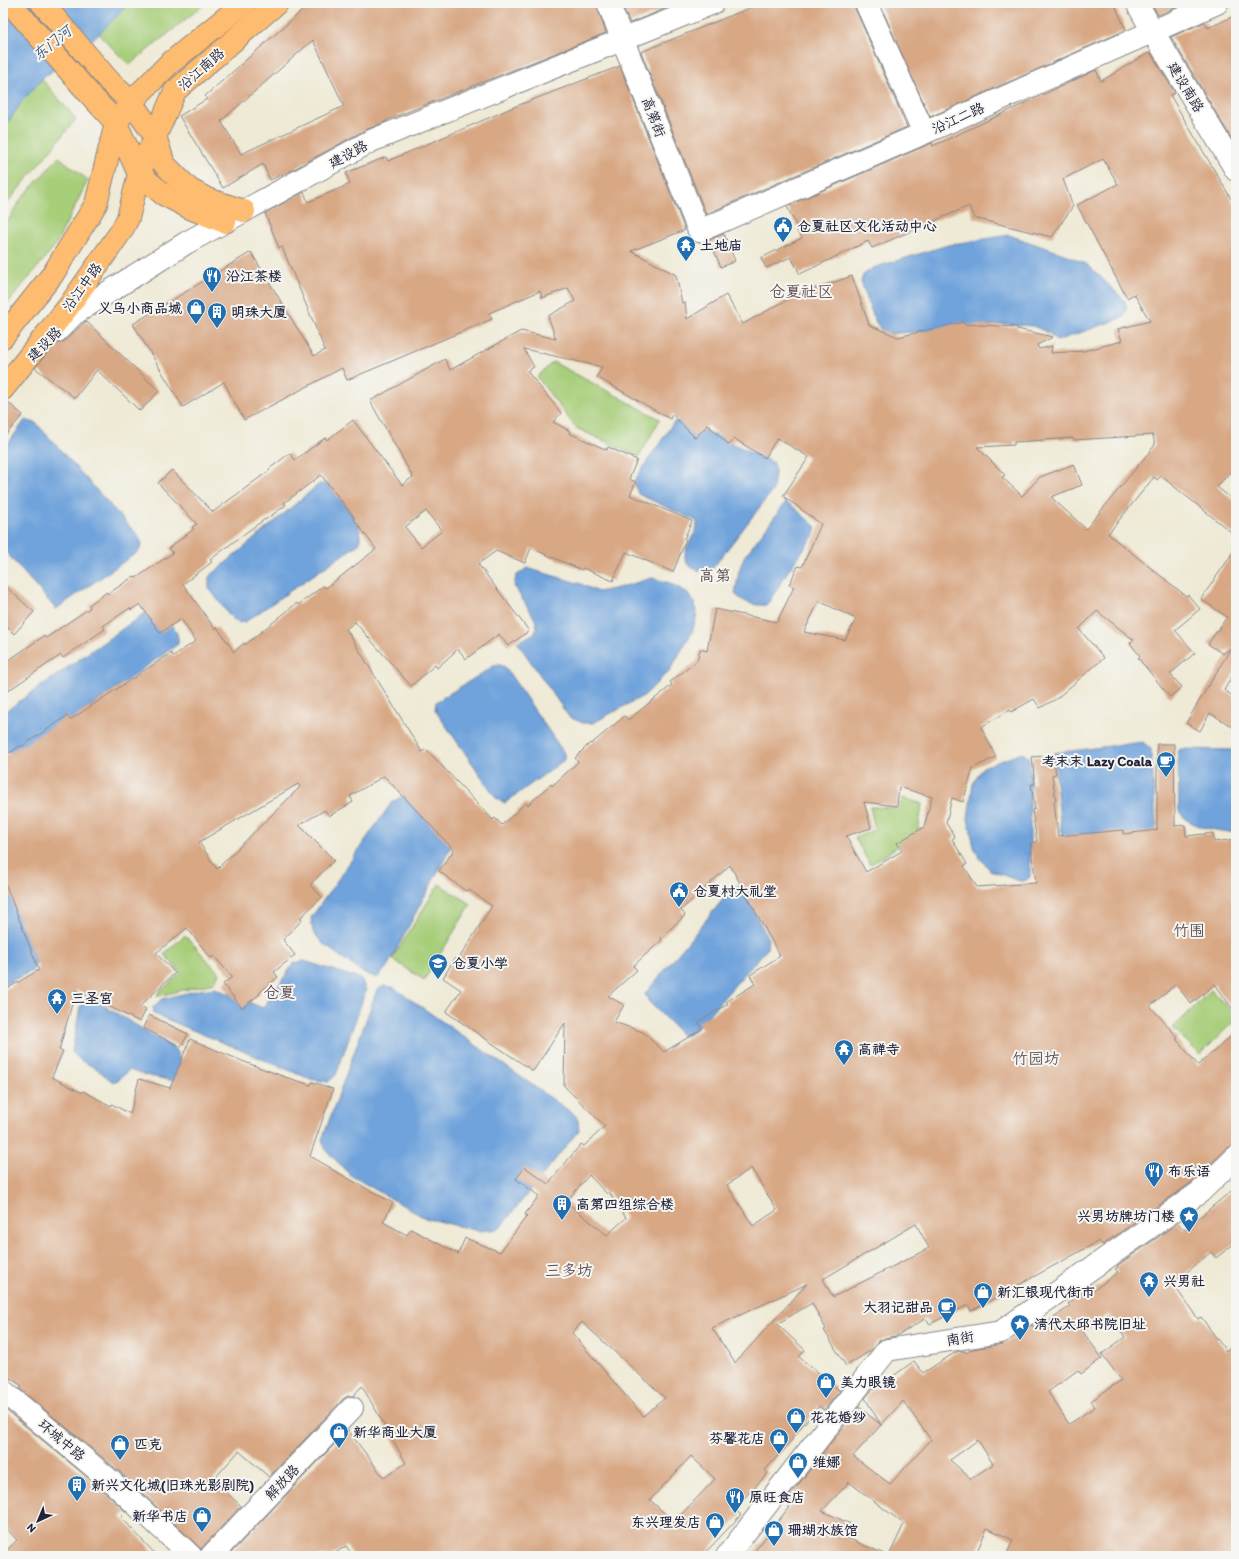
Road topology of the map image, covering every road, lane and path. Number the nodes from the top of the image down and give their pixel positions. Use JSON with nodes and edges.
{"nodes":[{"id":1,"x":10,"y":3,"type":"edge"},
{"id":2,"x":42,"y":3,"type":"edge"},
{"id":3,"x":244,"y":3,"type":"edge"},
{"id":4,"x":277,"y":3,"type":"edge"},
{"id":5,"x":608,"y":3,"type":"edge"},
{"id":6,"x":713,"y":3,"type":"edge"},
{"id":7,"x":866,"y":3,"type":"edge"},
{"id":8,"x":1137,"y":3,"type":"edge"},
{"id":9,"x":1217,"y":3,"type":"edge"},
{"id":10,"x":1153,"y":32,"type":"junction"},
{"id":11,"x":624,"y":39,"type":"junction"},
{"id":12,"x":131,"y":102,"type":"junction"},
{"id":13,"x":116,"y":123,"type":"junction"},
{"id":14,"x":924,"y":133,"type":"junction"},
{"id":15,"x":155,"y":136,"type":"junction"},
{"id":16,"x":1236,"y":170,"type":"edge"},
{"id":17,"x":140,"y":174,"type":"junction"},
{"id":18,"x":244,"y":211,"type":"junction"},
{"id":19,"x":225,"y":222,"type":"junction"},
{"id":20,"x":699,"y":231,"type":"joint"},
{"id":21,"x":3,"y":337,"type":"edge"},
{"id":22,"x":20,"y":369,"type":"junction"},
{"id":23,"x":3,"y":388,"type":"edge"},
{"id":24,"x":1236,"y":1157,"type":"edge"},
{"id":25,"x":3,"y":1391,"type":"edge"},
{"id":26,"x":352,"y":1408,"type":"dead end"},
{"id":27,"x":191,"y":1556,"type":"edge"},
{"id":28,"x":211,"y":1556,"type":"edge"},
{"id":29,"x":727,"y":1556,"type":"edge"}],
"edges":[{"from":1,"to":13,"type":"main road"},
{"from":2,"to":12,"type":"main road"},
{"from":3,"to":12,"type":"main road","name":"沿江南路"},
{"from":4,"to":15,"type":"main road","name":"沿江南路"},
{"from":5,"to":11,"type":"street","name":"高第街"},
{"from":6,"to":11,"type":"street","name":"建设路"},
{"from":7,"to":14,"type":"street"},
{"from":8,"to":10,"type":"street","name":"建设南路"},
{"from":9,"to":10,"type":"street","name":"沿江二路"},
{"from":10,"to":14,"type":"street","name":"沿江二路"},
{"from":10,"to":16,"type":"street","name":"建设南路"},
{"from":11,"to":18,"type":"street","name":"建设路"},
{"from":11,"to":20,"type":"street","name":"高第街"},
{"from":12,"to":13,"type":"main road","name":"沿江南路"},
{"from":12,"to":15,"type":"main road"},
{"from":13,"to":17,"type":"main road"},
{"from":13,"to":21,"type":"main road"},
{"from":14,"to":20,"type":"street","name":"沿江二路"},
{"from":15,"to":17,"type":"main road","name":"沿江南路"},
{"from":15,"to":18,"type":"main road"},
{"from":17,"to":19,"type":"main road"},
{"from":17,"to":22,"type":"main road","name":"沿江中路"},
{"from":18,"to":19,"type":"street","name":"建设路"},
{"from":19,"to":22,"type":"street","name":"建设路"},
{"from":22,"to":23,"type":"main road","name":"沿江中路"},
{"from":24,"to":29,"type":"street","name":"南街"},
{"from":25,"to":27,"type":"street","name":"环城中路"},
{"from":26,"to":28,"type":"street","name":"解放路"}]}
